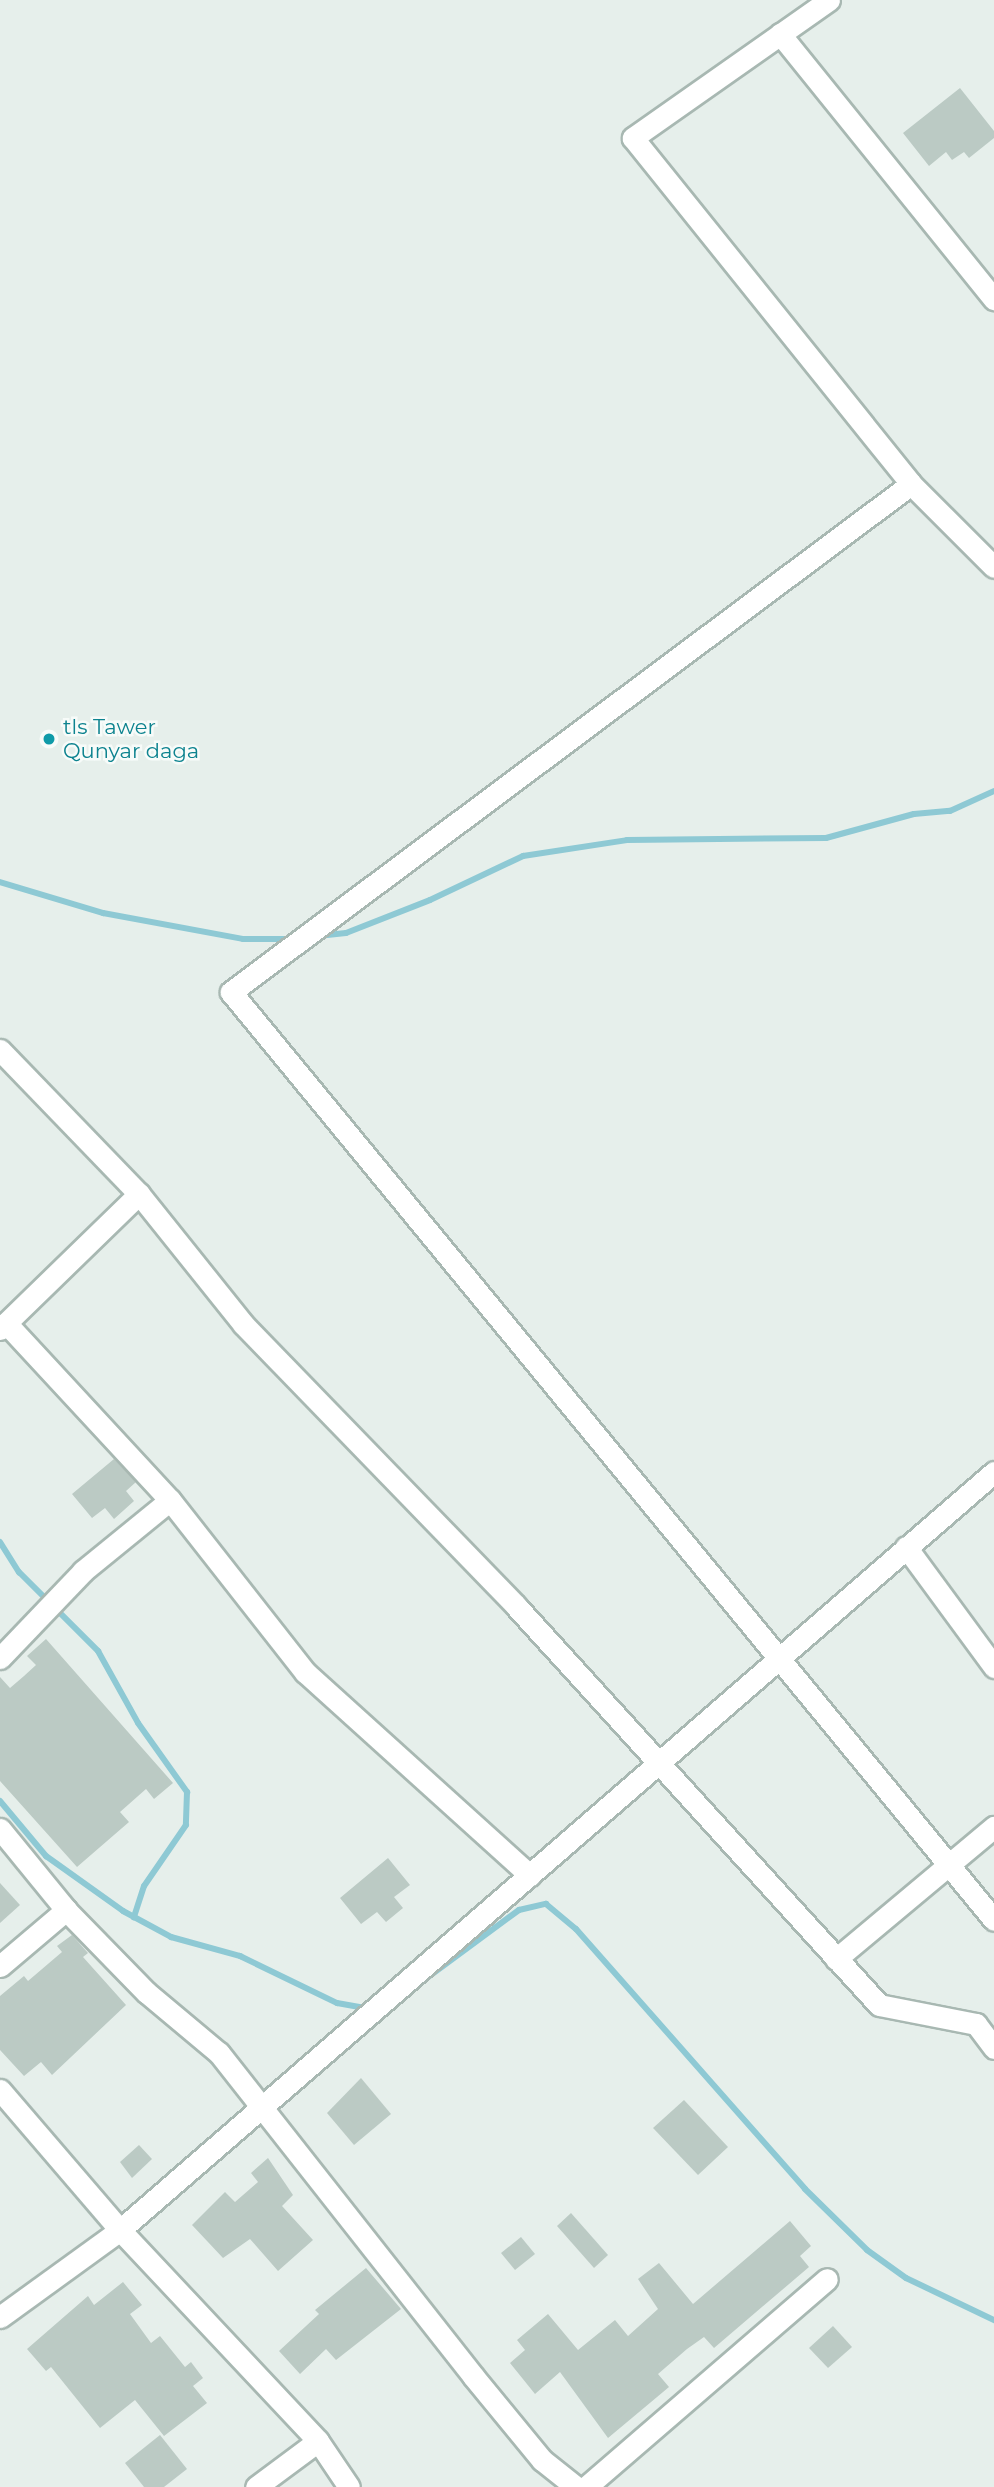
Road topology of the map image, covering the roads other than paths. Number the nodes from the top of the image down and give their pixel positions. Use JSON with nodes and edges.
{"nodes":[{"id":1,"x":829,"y":0,"type":"edge"},
{"id":2,"x":780,"y":34,"type":"junction"},
{"id":3,"x":994,"y":299,"type":"edge"},
{"id":4,"x":911,"y":484,"type":"junction"},
{"id":5,"x":994,"y":567,"type":"edge"},
{"id":6,"x":0,"y":1050,"type":"edge"},
{"id":7,"x":139,"y":1194,"type":"junction"},
{"id":8,"x":3,"y":1326,"type":"edge"},
{"id":9,"x":994,"y":1472,"type":"edge"},
{"id":10,"x":170,"y":1500,"type":"junction"},
{"id":11,"x":906,"y":1547,"type":"junction"},
{"id":12,"x":778,"y":1657,"type":"junction"},
{"id":13,"x":0,"y":1658,"type":"edge"},
{"id":14,"x":994,"y":1667,"type":"edge"},
{"id":15,"x":660,"y":1764,"type":"junction"},
{"id":16,"x":994,"y":1827,"type":"edge"},
{"id":17,"x":0,"y":1829,"type":"edge"},
{"id":18,"x":947,"y":1867,"type":"junction"},
{"id":19,"x":530,"y":1875,"type":"junction"},
{"id":20,"x":66,"y":1910,"type":"junction"},
{"id":21,"x":994,"y":1920,"type":"edge"},
{"id":22,"x":836,"y":1959,"type":"junction"},
{"id":23,"x":0,"y":1966,"type":"edge"},
{"id":24,"x":994,"y":2048,"type":"edge"},
{"id":25,"x":0,"y":2090,"type":"edge"},
{"id":26,"x":259,"y":2105,"type":"junction"},
{"id":27,"x":120,"y":2230,"type":"junction"},
{"id":28,"x":827,"y":2278,"type":"dead end"},
{"id":29,"x":0,"y":2317,"type":"edge"},
{"id":30,"x":318,"y":2441,"type":"junction"},
{"id":31,"x":256,"y":2487,"type":"edge"},
{"id":32,"x":349,"y":2487,"type":"edge"},
{"id":33,"x":576,"y":2487,"type":"edge"},
{"id":34,"x":586,"y":2487,"type":"edge"}],
"edges":[{"from":1,"to":2,"type":"street"},
{"from":2,"to":3,"type":"street"},
{"from":2,"to":4,"type":"street"},
{"from":4,"to":5,"type":"street"},
{"from":4,"to":12,"type":"street"},
{"from":6,"to":7,"type":"street"},
{"from":7,"to":8,"type":"street"},
{"from":7,"to":15,"type":"street"},
{"from":8,"to":10,"type":"street"},
{"from":9,"to":11,"type":"street"},
{"from":10,"to":13,"type":"street"},
{"from":10,"to":19,"type":"street"},
{"from":11,"to":12,"type":"street"},
{"from":11,"to":14,"type":"street"},
{"from":12,"to":15,"type":"street"},
{"from":12,"to":18,"type":"street"},
{"from":15,"to":19,"type":"street"},
{"from":15,"to":22,"type":"street"},
{"from":16,"to":18,"type":"street"},
{"from":17,"to":20,"type":"street"},
{"from":18,"to":21,"type":"street"},
{"from":18,"to":22,"type":"street"},
{"from":19,"to":26,"type":"street"},
{"from":20,"to":23,"type":"street"},
{"from":20,"to":26,"type":"street"},
{"from":22,"to":24,"type":"street"},
{"from":25,"to":27,"type":"street"},
{"from":26,"to":27,"type":"street"},
{"from":26,"to":33,"type":"street"},
{"from":27,"to":29,"type":"street"},
{"from":27,"to":30,"type":"street"},
{"from":28,"to":34,"type":"street"},
{"from":30,"to":31,"type":"street"},
{"from":30,"to":32,"type":"street"}]}
